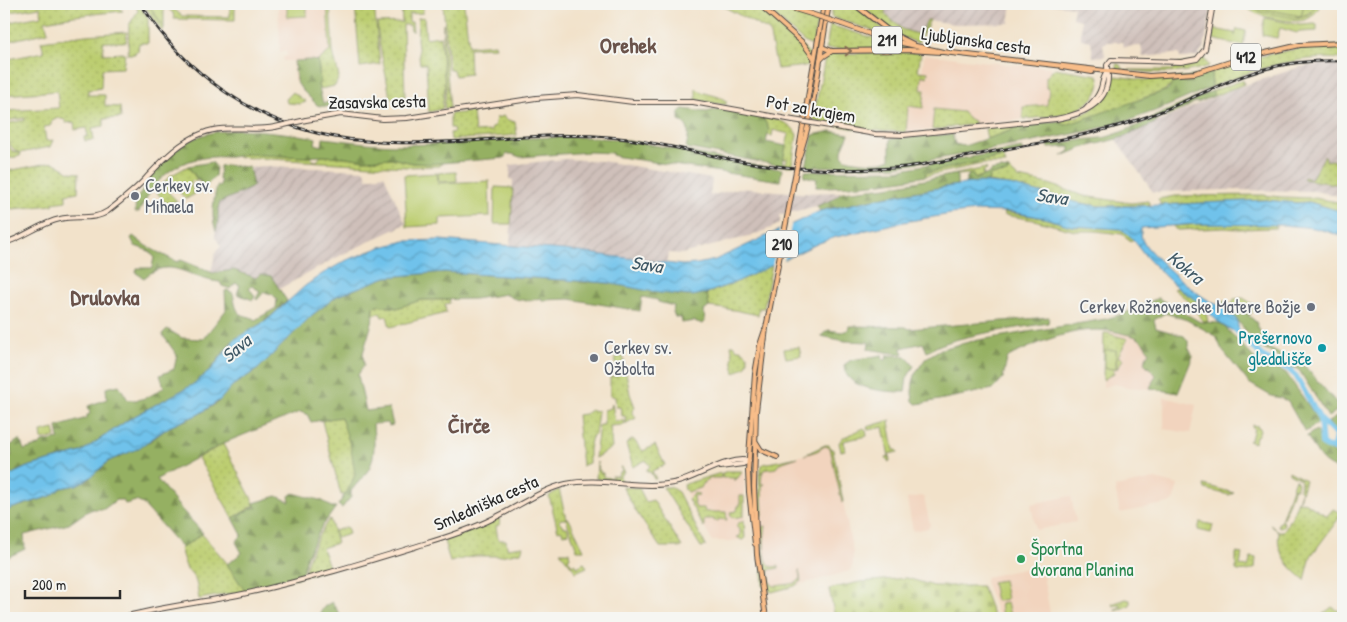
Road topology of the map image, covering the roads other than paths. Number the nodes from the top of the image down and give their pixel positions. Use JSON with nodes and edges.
{"nodes":[{"id":1,"x":759,"y":4,"type":"edge"},
{"id":2,"x":778,"y":4,"type":"edge"},
{"id":3,"x":824,"y":4,"type":"edge"},
{"id":4,"x":829,"y":4,"type":"edge"},
{"id":5,"x":854,"y":4,"type":"edge"},
{"id":6,"x":1213,"y":4,"type":"edge"},
{"id":7,"x":803,"y":43,"type":"junction"},
{"id":8,"x":820,"y":43,"type":"junction"},
{"id":9,"x":1343,"y":43,"type":"edge"},
{"id":10,"x":934,"y":50,"type":"junction"},
{"id":11,"x":832,"y":51,"type":"junction"},
{"id":12,"x":943,"y":52,"type":"junction"},
{"id":13,"x":817,"y":61,"type":"junction"},
{"id":14,"x":1107,"y":72,"type":"junction"},
{"id":15,"x":532,"y":99,"type":"joint"},
{"id":16,"x":4,"y":243,"type":"edge"},
{"id":17,"x":766,"y":328,"type":"junction"},
{"id":18,"x":755,"y":440,"type":"junction"},
{"id":19,"x":777,"y":456,"type":"dead end"},
{"id":20,"x":749,"y":461,"type":"junction"},
{"id":21,"x":757,"y":555,"type":"junction"},
{"id":22,"x":120,"y":618,"type":"edge"},
{"id":23,"x":766,"y":618,"type":"edge"}],
"edges":[{"from":1,"to":7,"type":"main road","number":"211"},
{"from":2,"to":10,"type":"main road","name":"Ljubljanska cesta","number":"211","bridge":true},
{"from":3,"to":8,"type":"main road","number":"210"},
{"from":4,"to":8,"type":"main road","number":"210"},
{"from":5,"to":10,"type":"main road","number":"211"},
{"from":6,"to":14,"type":"street"},
{"from":7,"to":8,"type":"main road","number":"211"},
{"from":7,"to":13,"type":"main road","number":"211"},
{"from":8,"to":11,"type":"main road","number":"211"},
{"from":8,"to":13,"type":"main road","number":"210"},
{"from":9,"to":14,"type":"main road","name":"Ljubljanska cesta","number":"412"},
{"from":10,"to":12,"type":"main road","name":"Ljubljanska cesta","number":"211"},
{"from":11,"to":12,"type":"main road","number":"211","one_way":true},
{"from":11,"to":13,"type":"main road"},
{"from":12,"to":14,"type":"main road","name":"Ljubljanska cesta","number":"412"},
{"from":13,"to":17,"type":"main road","number":"210","bridge":true},
{"from":14,"to":15,"type":"street","name":"Pot za krajem","bridge":true},
{"from":15,"to":16,"type":"street","name":"Zasavska cesta","bridge":true},
{"from":17,"to":18,"type":"main road","number":"210"},
{"from":17,"to":20,"type":"main road","number":"210"},
{"from":18,"to":19,"type":"main road"},
{"from":18,"to":21,"type":"main road","number":"210"},
{"from":20,"to":21,"type":"main road","number":"210"},
{"from":20,"to":22,"type":"street","name":"Smledniška cesta"},
{"from":21,"to":23,"type":"main road","number":"210"}]}
